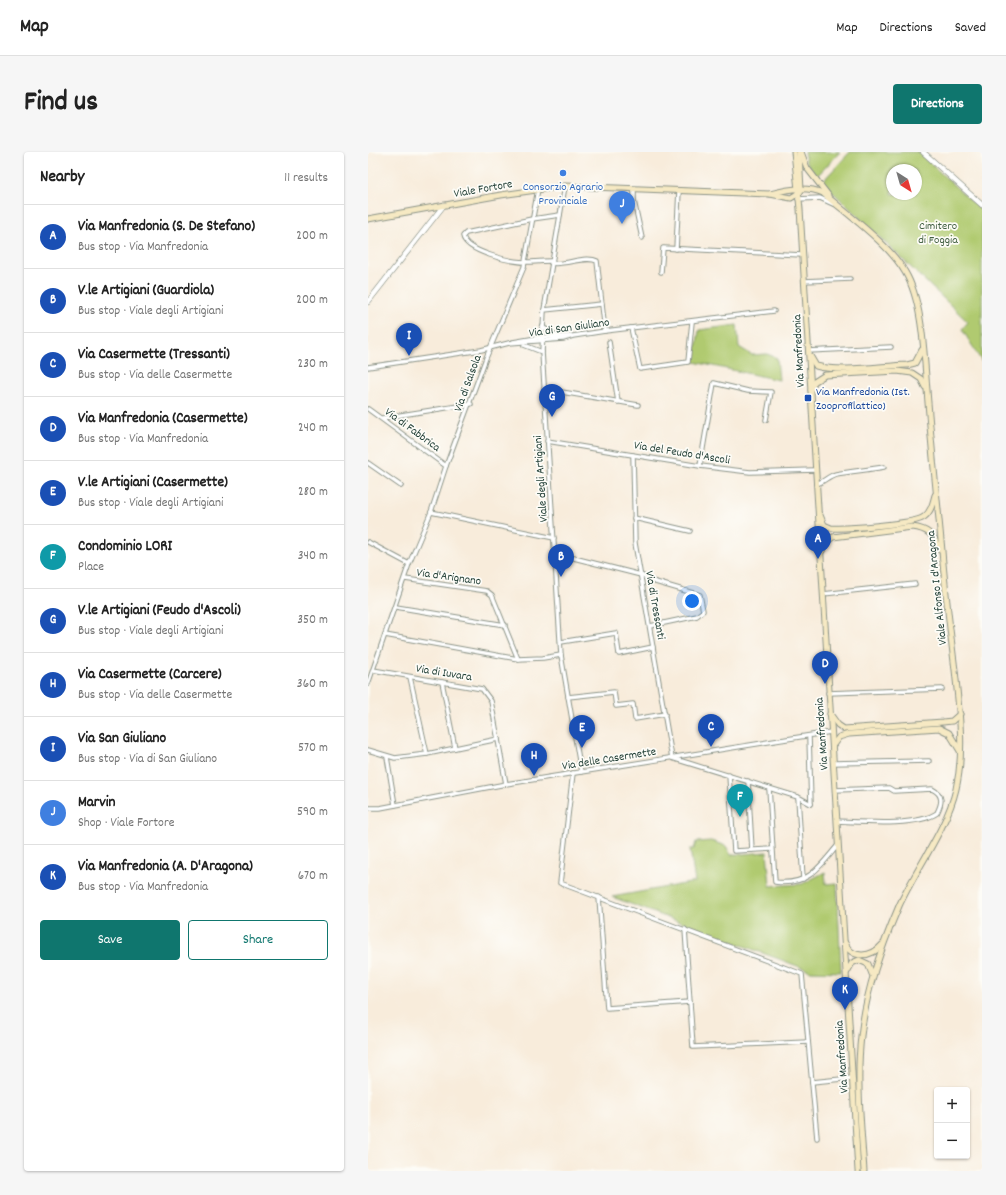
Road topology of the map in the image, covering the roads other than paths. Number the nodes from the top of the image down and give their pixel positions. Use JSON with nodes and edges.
{"nodes":[{"id":1,"x":794,"y":152,"type":"edge"},
{"id":2,"x":800,"y":152,"type":"edge"},
{"id":3,"x":923,"y":152,"type":"edge"},
{"id":4,"x":566,"y":186,"type":"junction"},
{"id":5,"x":538,"y":189,"type":"junction"},
{"id":6,"x":634,"y":189,"type":"junction"},
{"id":7,"x":679,"y":191,"type":"junction"},
{"id":8,"x":798,"y":193,"type":"junction"},
{"id":9,"x":770,"y":194,"type":"junction"},
{"id":10,"x":791,"y":198,"type":"junction"},
{"id":11,"x":444,"y":205,"type":"junction"},
{"id":12,"x":982,"y":205,"type":"edge"},
{"id":13,"x":800,"y":209,"type":"junction"},
{"id":14,"x":841,"y":209,"type":"junction"},
{"id":15,"x":560,"y":215,"type":"junction"},
{"id":16,"x":368,"y":219,"type":"edge"},
{"id":17,"x":532,"y":219,"type":"junction"},
{"id":18,"x":642,"y":238,"type":"dead end"},
{"id":19,"x":676,"y":250,"type":"junction"},
{"id":20,"x":802,"y":255,"type":"junction"},
{"id":21,"x":525,"y":262,"type":"junction"},
{"id":22,"x":551,"y":262,"type":"junction"},
{"id":23,"x":661,"y":272,"type":"dead end"},
{"id":24,"x":850,"y":279,"type":"dead end"},
{"id":25,"x":804,"y":282,"type":"junction"},
{"id":26,"x":368,"y":302,"type":"edge"},
{"id":27,"x":602,"y":304,"type":"junction"},
{"id":28,"x":544,"y":310,"type":"junction"},
{"id":29,"x":774,"y":311,"type":"dead end"},
{"id":30,"x":692,"y":322,"type":"junction"},
{"id":31,"x":542,"y":327,"type":"junction"},
{"id":32,"x":631,"y":328,"type":"junction"},
{"id":33,"x":605,"y":331,"type":"junction"},
{"id":34,"x":557,"y":336,"type":"junction"},
{"id":35,"x":574,"y":336,"type":"junction"},
{"id":36,"x":542,"y":339,"type":"junction"},
{"id":37,"x":609,"y":342,"type":"dead end"},
{"id":38,"x":509,"y":343,"type":"junction"},
{"id":39,"x":521,"y":344,"type":"junction"},
{"id":40,"x":492,"y":346,"type":"junction"},
{"id":41,"x":891,"y":347,"type":"dead end"},
{"id":42,"x":923,"y":348,"type":"junction"},
{"id":43,"x":808,"y":351,"type":"junction"},
{"id":44,"x":542,"y":352,"type":"junction"},
{"id":45,"x":368,"y":367,"type":"edge"},
{"id":46,"x":544,"y":389,"type":"junction"},
{"id":47,"x":927,"y":389,"type":"junction"},
{"id":48,"x":810,"y":393,"type":"junction"},
{"id":49,"x":618,"y":402,"type":"junction"},
{"id":50,"x":471,"y":404,"type":"junction"},
{"id":51,"x":638,"y":405,"type":"dead end"},
{"id":52,"x":368,"y":409,"type":"edge"},
{"id":53,"x":382,"y":418,"type":"junction"},
{"id":54,"x":766,"y":420,"type":"dead end"},
{"id":55,"x":547,"y":441,"type":"junction"},
{"id":56,"x":633,"y":455,"type":"junction"},
{"id":57,"x":368,"y":463,"type":"edge"},
{"id":58,"x":446,"y":466,"type":"junction"},
{"id":59,"x":700,"y":466,"type":"junction"},
{"id":60,"x":884,"y":467,"type":"dead end"},
{"id":61,"x":815,"y":470,"type":"junction"},
{"id":62,"x":816,"y":484,"type":"junction"},
{"id":63,"x":401,"y":486,"type":"dead end"},
{"id":64,"x":936,"y":491,"type":"junction"},
{"id":65,"x":818,"y":509,"type":"junction"},
{"id":66,"x":431,"y":512,"type":"junction"},
{"id":67,"x":634,"y":518,"type":"junction"},
{"id":68,"x":690,"y":531,"type":"dead end"},
{"id":69,"x":554,"y":538,"type":"junction"},
{"id":70,"x":368,"y":542,"type":"edge"},
{"id":71,"x":942,"y":552,"type":"junction"},
{"id":72,"x":554,"y":553,"type":"junction"},
{"id":73,"x":820,"y":555,"type":"junction"},
{"id":74,"x":409,"y":564,"type":"junction"},
{"id":75,"x":640,"y":575,"type":"junction"},
{"id":76,"x":405,"y":579,"type":"junction"},
{"id":77,"x":915,"y":584,"type":"dead end"},
{"id":78,"x":823,"y":594,"type":"junction"},
{"id":79,"x":396,"y":607,"type":"junction"},
{"id":80,"x":505,"y":625,"type":"junction"},
{"id":81,"x":650,"y":626,"type":"junction"},
{"id":82,"x":385,"y":635,"type":"junction"},
{"id":83,"x":561,"y":642,"type":"junction"},
{"id":84,"x":654,"y":647,"type":"junction"},
{"id":85,"x":561,"y":655,"type":"junction"},
{"id":86,"x":518,"y":659,"type":"junction"},
{"id":87,"x":373,"y":670,"type":"junction"},
{"id":88,"x":410,"y":676,"type":"junction"},
{"id":89,"x":442,"y":682,"type":"junction"},
{"id":90,"x":368,"y":684,"type":"edge"},
{"id":91,"x":942,"y":689,"type":"dead end"},
{"id":92,"x":828,"y":692,"type":"junction"},
{"id":93,"x":568,"y":697,"type":"junction"},
{"id":94,"x":830,"y":713,"type":"junction"},
{"id":95,"x":665,"y":714,"type":"junction"},
{"id":96,"x":960,"y":714,"type":"junction"},
{"id":97,"x":831,"y":732,"type":"junction"},
{"id":98,"x":809,"y":736,"type":"junction"},
{"id":99,"x":498,"y":739,"type":"junction"},
{"id":100,"x":832,"y":747,"type":"junction"},
{"id":101,"x":455,"y":748,"type":"junction"},
{"id":102,"x":368,"y":750,"type":"edge"},
{"id":103,"x":427,"y":754,"type":"junction"},
{"id":104,"x":961,"y":754,"type":"junction"},
{"id":105,"x":387,"y":756,"type":"junction"},
{"id":106,"x":672,"y":758,"type":"junction"},
{"id":107,"x":929,"y":761,"type":"dead end"},
{"id":108,"x":833,"y":763,"type":"junction"},
{"id":109,"x":581,"y":772,"type":"junction"},
{"id":110,"x":573,"y":773,"type":"junction"},
{"id":111,"x":729,"y":775,"type":"junction"},
{"id":112,"x":748,"y":781,"type":"junction"},
{"id":113,"x":506,"y":784,"type":"junction"},
{"id":114,"x":769,"y":788,"type":"junction"},
{"id":115,"x":835,"y":790,"type":"junction"},
{"id":116,"x":798,"y":797,"type":"junction"},
{"id":117,"x":395,"y":805,"type":"junction"},
{"id":118,"x":368,"y":808,"type":"edge"},
{"id":119,"x":837,"y":821,"type":"junction"},
{"id":120,"x":838,"y":845,"type":"junction"},
{"id":121,"x":772,"y":849,"type":"junction"},
{"id":122,"x":752,"y":850,"type":"junction"},
{"id":123,"x":803,"y":879,"type":"junction"},
{"id":124,"x":599,"y":897,"type":"junction"},
{"id":125,"x":685,"y":929,"type":"junction"},
{"id":126,"x":843,"y":938,"type":"junction"},
{"id":127,"x":884,"y":942,"type":"junction"},
{"id":128,"x":846,"y":977,"type":"junction"},
{"id":129,"x":872,"y":977,"type":"junction"},
{"id":130,"x":690,"y":1002,"type":"junction"},
{"id":131,"x":808,"y":1042,"type":"junction"},
{"id":132,"x":852,"y":1078,"type":"junction"},
{"id":133,"x":812,"y":1082,"type":"junction"},
{"id":134,"x":817,"y":1138,"type":"dead end"},
{"id":135,"x":858,"y":1171,"type":"edge"},
{"id":136,"x":864,"y":1171,"type":"edge"}],
"edges":[{"from":1,"to":8,"type":"main road","name":"Via Manfredonia"},
{"from":2,"to":8,"type":"main road","name":"Via Manfredonia"},
{"from":2,"to":14,"type":"main road","name":"Viale Alfonso I d'Aragona"},
{"from":3,"to":12,"type":"street"},
{"from":4,"to":5,"type":"main road","name":"Viale Fortore"},
{"from":4,"to":6,"type":"main road","name":"Viale Fortore"},
{"from":4,"to":15,"type":"street","name":"Viale degli Artigiani"},
{"from":5,"to":11,"type":"main road","name":"Viale Fortore"},
{"from":5,"to":17,"type":"street","name":"Via di Salsola"},
{"from":6,"to":7,"type":"main road","name":"Viale Fortore"},
{"from":6,"to":18,"type":"street"},
{"from":7,"to":9,"type":"main road","name":"Viale Fortore"},
{"from":7,"to":19,"type":"street"},
{"from":8,"to":9,"type":"main road","name":"Viale Fortore"},
{"from":8,"to":10,"type":"main road"},
{"from":8,"to":13,"type":"main road","name":"Via Manfredonia"},
{"from":8,"to":14,"type":"street","name":"Viale Alfonso I d'Aragona"},
{"from":8,"to":14,"type":"main road","name":"Viale Alfonso I d'Aragona"},
{"from":9,"to":10,"type":"main road","name":"Viale Fortore"},
{"from":10,"to":13,"type":"main road"},
{"from":11,"to":16,"type":"main road","name":"Viale Fortore"},
{"from":11,"to":26,"type":"street"},
{"from":13,"to":20,"type":"main road","name":"Via Manfredonia"},
{"from":14,"to":42,"type":"main road","name":"Viale Alfonso I d'Aragona"},
{"from":15,"to":17,"type":"street"},
{"from":15,"to":22,"type":"street","name":"Viale degli Artigiani"},
{"from":17,"to":21,"type":"street","name":"Via di Salsola"},
{"from":17,"to":21,"type":"street"},
{"from":19,"to":20,"type":"street"},
{"from":19,"to":23,"type":"street"},
{"from":20,"to":25,"type":"main road","name":"Via Manfredonia"},
{"from":21,"to":22,"type":"street"},
{"from":21,"to":40,"type":"street","name":"Via di Salsola"},
{"from":22,"to":27,"type":"street"},
{"from":22,"to":28,"type":"street","name":"Viale degli Artigiani"},
{"from":24,"to":25,"type":"street"},
{"from":25,"to":43,"type":"main road","name":"Via Manfredonia"},
{"from":27,"to":28,"type":"street"},
{"from":27,"to":33,"type":"street"},
{"from":28,"to":31,"type":"street","name":"Viale degli Artigiani"},
{"from":29,"to":30,"type":"street","name":"Via di San Giuliano"},
{"from":30,"to":32,"type":"street","name":"Via di San Giuliano"},
{"from":30,"to":32,"type":"street"},
{"from":31,"to":34,"type":"street"},
{"from":31,"to":36,"type":"street","name":"Viale degli Artigiani"},
{"from":32,"to":33,"type":"street","name":"Via di San Giuliano"},
{"from":33,"to":35,"type":"street","name":"Via di San Giuliano"},
{"from":34,"to":35,"type":"street"},
{"from":34,"to":36,"type":"street"},
{"from":35,"to":36,"type":"street","name":"Via di San Giuliano"},
{"from":36,"to":38,"type":"street"},
{"from":36,"to":39,"type":"street","name":"Via di San Giuliano"},
{"from":36,"to":44,"type":"street","name":"Viale degli Artigiani"},
{"from":37,"to":49,"type":"street"},
{"from":38,"to":39,"type":"street","name":"Via di San Giuliano"},
{"from":38,"to":40,"type":"street","name":"Via di San Giuliano"},
{"from":39,"to":44,"type":"street"},
{"from":40,"to":45,"type":"street","name":"Via di San Giuliano"},
{"from":40,"to":50,"type":"street","name":"Via di Salsola"},
{"from":41,"to":43,"type":"street"},
{"from":42,"to":43,"type":"main road"},
{"from":42,"to":47,"type":"main road","name":"Viale Alfonso I d'Aragona"},
{"from":43,"to":48,"type":"main road","name":"Via Manfredonia"},
{"from":44,"to":46,"type":"street","name":"Viale degli Artigiani"},
{"from":46,"to":49,"type":"street"},
{"from":46,"to":55,"type":"street","name":"Viale degli Artigiani"},
{"from":47,"to":48,"type":"main road"},
{"from":47,"to":64,"type":"main road","name":"Viale Alfonso I d'Aragona"},
{"from":48,"to":61,"type":"main road","name":"Via Manfredonia"},
{"from":49,"to":51,"type":"street"},
{"from":50,"to":53,"type":"street"},
{"from":50,"to":58,"type":"street","name":"Via di Salsola"},
{"from":52,"to":53,"type":"street","name":"Via di Fabbrica"},
{"from":53,"to":58,"type":"street","name":"Via di Fabbrica"},
{"from":54,"to":59,"type":"street"},
{"from":55,"to":56,"type":"street","name":"Via del Feudo d'Ascoli"},
{"from":55,"to":69,"type":"street","name":"Viale degli Artigiani"},
{"from":56,"to":59,"type":"street","name":"Via del Feudo d'Ascoli"},
{"from":56,"to":67,"type":"street","name":"Via di Tressanti"},
{"from":57,"to":63,"type":"street"},
{"from":58,"to":66,"type":"street","name":"Via di Salsola"},
{"from":59,"to":61,"type":"street","name":"Via del Feudo d'Ascoli"},
{"from":60,"to":62,"type":"street"},
{"from":61,"to":62,"type":"main road","name":"Via Manfredonia"},
{"from":62,"to":65,"type":"main road","name":"Via Manfredonia"},
{"from":64,"to":65,"type":"main road"},
{"from":64,"to":71,"type":"main road","name":"Viale Alfonso I d'Aragona"},
{"from":65,"to":73,"type":"main road","name":"Via Manfredonia"},
{"from":66,"to":69,"type":"street"},
{"from":66,"to":74,"type":"street","name":"Via di Salsola"},
{"from":67,"to":68,"type":"street"},
{"from":67,"to":75,"type":"street","name":"Via di Tressanti"},
{"from":69,"to":72,"type":"street","name":"Viale degli Artigiani"},
{"from":70,"to":74,"type":"street"},
{"from":71,"to":73,"type":"main road"},
{"from":71,"to":96,"type":"main road","name":"Viale Alfonso I d'Aragona"},
{"from":72,"to":75,"type":"street"},
{"from":72,"to":83,"type":"street","name":"Viale degli Artigiani"},
{"from":73,"to":78,"type":"main road","name":"Via Manfredonia"},
{"from":74,"to":76,"type":"street","name":"Via di Salsola"},
{"from":75,"to":81,"type":"street","name":"Via di Tressanti"},
{"from":75,"to":81,"type":"street"},
{"from":76,"to":79,"type":"street","name":"Via di Salsola"},
{"from":76,"to":80,"type":"street","name":"Via d'Arignano"},
{"from":77,"to":78,"type":"street"},
{"from":78,"to":92,"type":"main road","name":"Via Manfredonia"},
{"from":79,"to":80,"type":"street"},
{"from":79,"to":82,"type":"street","name":"Via di Salsola"},
{"from":80,"to":86,"type":"street","name":"Via d'Arignano"},
{"from":81,"to":84,"type":"street","name":"Via di Tressanti"},
{"from":82,"to":86,"type":"street"},
{"from":82,"to":87,"type":"street","name":"Via di Salsola"},
{"from":83,"to":84,"type":"street"},
{"from":83,"to":85,"type":"street","name":"Viale degli Artigiani"},
{"from":84,"to":95,"type":"street","name":"Via di Tressanti"},
{"from":85,"to":86,"type":"street"},
{"from":85,"to":93,"type":"street","name":"Viale degli Artigiani"},
{"from":87,"to":88,"type":"street","name":"Via di Iuvara"},
{"from":87,"to":90,"type":"street","name":"Via di Salsola"},
{"from":88,"to":89,"type":"street","name":"Via di Iuvara"},
{"from":88,"to":103,"type":"street"},
{"from":89,"to":99,"type":"street","name":"Via di Iuvara"},
{"from":89,"to":101,"type":"street"},
{"from":91,"to":92,"type":"street"},
{"from":92,"to":94,"type":"main road","name":"Via Manfredonia"},
{"from":93,"to":95,"type":"street"},
{"from":93,"to":109,"type":"street","name":"Viale degli Artigiani"},
{"from":94,"to":96,"type":"main road"},
{"from":94,"to":97,"type":"main road","name":"Via Manfredonia"},
{"from":95,"to":106,"type":"street","name":"Via di Tressanti"},
{"from":96,"to":104,"type":"main road","name":"Viale Alfonso I d'Aragona"},
{"from":97,"to":98,"type":"street","name":"Via delle Casermette"},
{"from":97,"to":100,"type":"main road","name":"Via Manfredonia"},
{"from":98,"to":106,"type":"street","name":"Via delle Casermette"},
{"from":98,"to":116,"type":"street"},
{"from":99,"to":101,"type":"street"},
{"from":99,"to":113,"type":"street","name":"Via di Iuvara"},
{"from":100,"to":104,"type":"main road"},
{"from":100,"to":108,"type":"main road","name":"Via Manfredonia"},
{"from":101,"to":103,"type":"street"},
{"from":102,"to":105,"type":"street"},
{"from":103,"to":105,"type":"street"},
{"from":104,"to":127,"type":"main road","name":"Viale Alfonso I d'Aragona"},
{"from":105,"to":117,"type":"street"},
{"from":106,"to":109,"type":"street","name":"Via delle Casermette"},
{"from":106,"to":111,"type":"street"},
{"from":107,"to":108,"type":"street"},
{"from":108,"to":115,"type":"main road","name":"Via Manfredonia"},
{"from":109,"to":110,"type":"street","name":"Via delle Casermette"},
{"from":110,"to":113,"type":"street","name":"Via delle Casermette"},
{"from":110,"to":124,"type":"street"},
{"from":111,"to":112,"type":"street"},
{"from":111,"to":122,"type":"street"},
{"from":112,"to":114,"type":"street"},
{"from":112,"to":122,"type":"street"},
{"from":113,"to":117,"type":"street","name":"Via delle Casermette"},
{"from":114,"to":116,"type":"street"},
{"from":114,"to":121,"type":"street"},
{"from":115,"to":119,"type":"main road","name":"Via Manfredonia"},
{"from":115,"to":119,"type":"street"},
{"from":116,"to":123,"type":"street"},
{"from":117,"to":118,"type":"street","name":"Via delle Casermette"},
{"from":119,"to":120,"type":"main road","name":"Via Manfredonia"},
{"from":120,"to":123,"type":"street"},
{"from":120,"to":126,"type":"main road","name":"Via Manfredonia"},
{"from":121,"to":122,"type":"street"},
{"from":121,"to":123,"type":"street"},
{"from":124,"to":125,"type":"street"},
{"from":124,"to":130,"type":"street"},
{"from":125,"to":130,"type":"street"},
{"from":125,"to":131,"type":"street"},
{"from":126,"to":127,"type":"main road"},
{"from":126,"to":128,"type":"main road","name":"Via Manfredonia"},
{"from":127,"to":129,"type":"main road","name":"Viale Alfonso I d'Aragona"},
{"from":128,"to":129,"type":"main road"},
{"from":128,"to":132,"type":"main road","name":"Via Manfredonia"},
{"from":129,"to":136,"type":"main road","name":"Via Manfredonia"},
{"from":130,"to":131,"type":"street"},
{"from":131,"to":133,"type":"street"},
{"from":132,"to":133,"type":"street"},
{"from":132,"to":135,"type":"main road","name":"Via Manfredonia"},
{"from":133,"to":134,"type":"street"}]}
